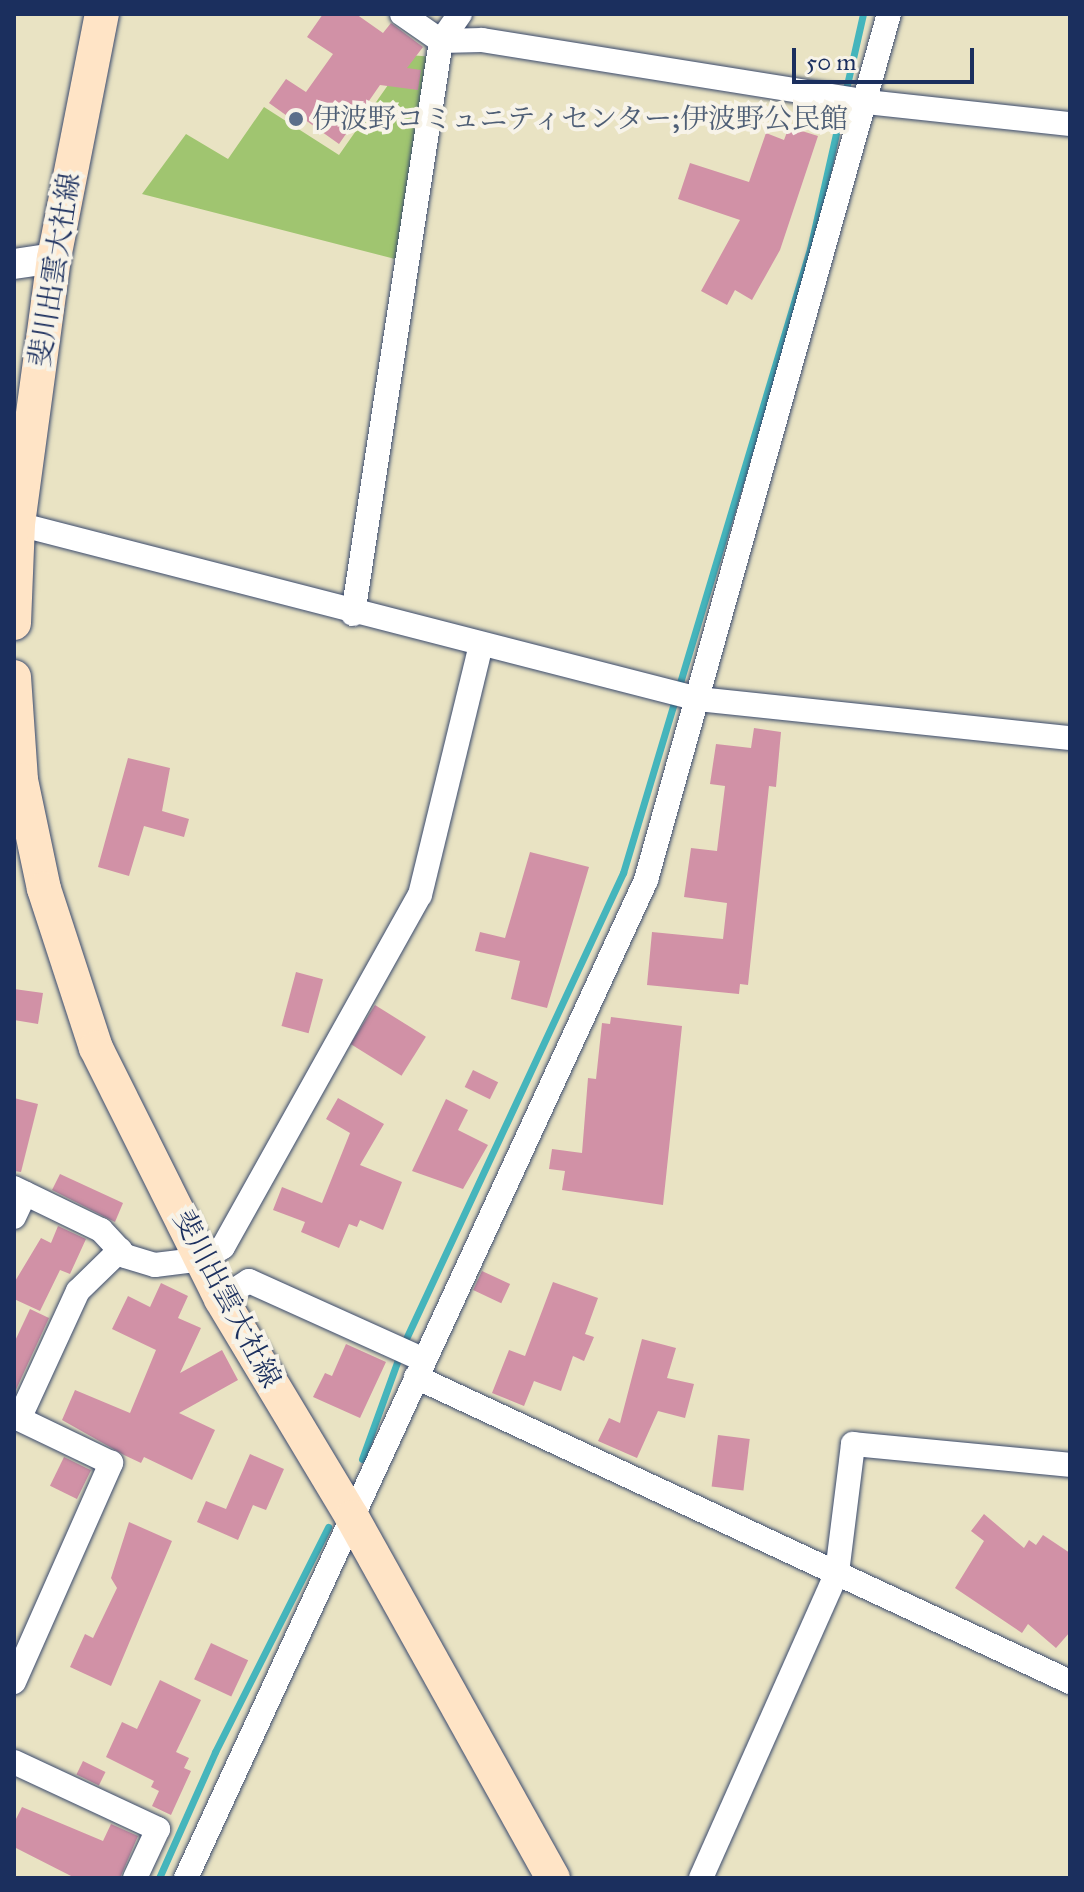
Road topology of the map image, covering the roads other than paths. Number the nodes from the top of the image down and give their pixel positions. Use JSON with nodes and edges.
{"nodes":[{"id":1,"x":102,"y":14,"type":"edge"},
{"id":2,"x":402,"y":14,"type":"edge"},
{"id":3,"x":460,"y":14,"type":"edge"},
{"id":4,"x":889,"y":14,"type":"edge"},
{"id":5,"x":441,"y":41,"type":"junction"},
{"id":6,"x":867,"y":102,"type":"junction"},
{"id":7,"x":1070,"y":124,"type":"edge"},
{"id":8,"x":54,"y":258,"type":"junction"},
{"id":9,"x":14,"y":264,"type":"edge"},
{"id":10,"x":18,"y":524,"type":"junction"},
{"id":11,"x":353,"y":614,"type":"junction"},
{"id":12,"x":14,"y":623,"type":"edge"},
{"id":13,"x":481,"y":645,"type":"junction"},
{"id":14,"x":14,"y":677,"type":"edge"},
{"id":15,"x":698,"y":699,"type":"junction"},
{"id":16,"x":1070,"y":738,"type":"edge"},
{"id":17,"x":19,"y":1190,"type":"edge"},
{"id":18,"x":14,"y":1217,"type":"edge"},
{"id":19,"x":120,"y":1250,"type":"junction"},
{"id":20,"x":203,"y":1259,"type":"junction"},
{"id":21,"x":221,"y":1299,"type":"junction"},
{"id":22,"x":420,"y":1369,"type":"junction"},
{"id":23,"x":16,"y":1418,"type":"edge"},
{"id":24,"x":1070,"y":1465,"type":"edge"},
{"id":25,"x":352,"y":1517,"type":"junction"},
{"id":26,"x":837,"y":1573,"type":"junction"},
{"id":27,"x":14,"y":1682,"type":"edge"},
{"id":28,"x":1070,"y":1682,"type":"edge"},
{"id":29,"x":14,"y":1762,"type":"edge"},
{"id":30,"x":135,"y":1878,"type":"edge"},
{"id":31,"x":186,"y":1878,"type":"edge"},
{"id":32,"x":553,"y":1878,"type":"edge"},
{"id":33,"x":701,"y":1878,"type":"edge"}],
"edges":[{"from":1,"to":8,"type":"main road","name":"斐川出雲大社線"},
{"from":2,"to":5,"type":"street"},
{"from":3,"to":5,"type":"street"},
{"from":4,"to":6,"type":"street"},
{"from":5,"to":6,"type":"street"},
{"from":5,"to":11,"type":"street"},
{"from":6,"to":7,"type":"street"},
{"from":6,"to":15,"type":"street"},
{"from":8,"to":9,"type":"street"},
{"from":8,"to":10,"type":"main road","name":"斐川出雲大社線"},
{"from":10,"to":11,"type":"street"},
{"from":10,"to":12,"type":"main road","name":"斐川出雲大社線"},
{"from":11,"to":13,"type":"street"},
{"from":13,"to":15,"type":"street"},
{"from":13,"to":20,"type":"street"},
{"from":14,"to":20,"type":"main road","name":"斐川出雲大社線"},
{"from":15,"to":16,"type":"street"},
{"from":15,"to":22,"type":"street"},
{"from":17,"to":18,"type":"street"},
{"from":17,"to":19,"type":"street"},
{"from":19,"to":20,"type":"street"},
{"from":19,"to":23,"type":"street"},
{"from":20,"to":21,"type":"main road","name":"斐川出雲大社線"},
{"from":21,"to":22,"type":"street"},
{"from":21,"to":25,"type":"main road","name":"斐川出雲大社線"},
{"from":22,"to":25,"type":"street"},
{"from":22,"to":26,"type":"street"},
{"from":23,"to":27,"type":"street"},
{"from":24,"to":26,"type":"street"},
{"from":25,"to":31,"type":"street"},
{"from":25,"to":32,"type":"main road","name":"斐川出雲大社線"},
{"from":26,"to":28,"type":"street"},
{"from":26,"to":33,"type":"street"},
{"from":29,"to":30,"type":"street"}]}
